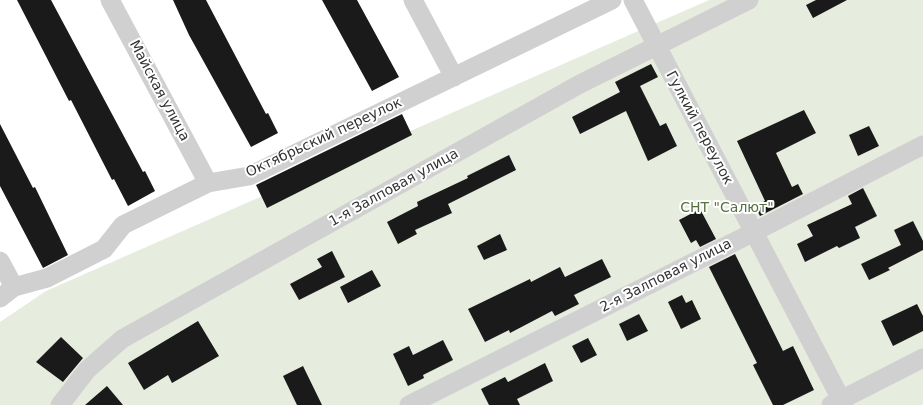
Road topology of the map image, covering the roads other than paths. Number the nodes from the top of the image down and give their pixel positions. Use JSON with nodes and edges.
{"nodes":[{"id":1,"x":110,"y":0,"type":"edge"},
{"id":2,"x":413,"y":0,"type":"edge"},
{"id":3,"x":612,"y":0,"type":"edge"},
{"id":4,"x":633,"y":0,"type":"edge"},
{"id":5,"x":749,"y":0,"type":"edge"},
{"id":6,"x":657,"y":46,"type":"junction"},
{"id":7,"x":454,"y":77,"type":"junction"},
{"id":8,"x":923,"y":145,"type":"edge"},
{"id":9,"x":208,"y":183,"type":"junction"},
{"id":10,"x":754,"y":232,"type":"junction"},
{"id":11,"x":0,"y":261,"type":"edge"},
{"id":12,"x":7,"y":292,"type":"edge"},
{"id":13,"x":923,"y":358,"type":"edge"},
{"id":14,"x":838,"y":403,"type":"edge"},
{"id":15,"x":60,"y":405,"type":"edge"},
{"id":16,"x":408,"y":405,"type":"edge"}],
"edges":[{"from":1,"to":9,"type":"street","name":"Майская улица"},
{"from":2,"to":7,"type":"street"},
{"from":3,"to":7,"type":"street","name":"Октябрьский переулок"},
{"from":4,"to":6,"type":"street","name":"Гулкий переулок"},
{"from":5,"to":6,"type":"street","name":"1-я Залповая улица"},
{"from":6,"to":10,"type":"street","name":"Гулкий переулок"},
{"from":6,"to":15,"type":"street","name":"1-я Залповая улица"},
{"from":7,"to":9,"type":"street","name":"Октябрьский переулок"},
{"from":8,"to":10,"type":"street","name":"2-я Залповая улица"},
{"from":9,"to":12,"type":"street","name":"Октябрьский переулок"},
{"from":10,"to":14,"type":"street","name":"Гулкий переулок"},
{"from":10,"to":16,"type":"street","name":"2-я Залповая улица"},
{"from":11,"to":12,"type":"street"},
{"from":13,"to":14,"type":"street"}]}
